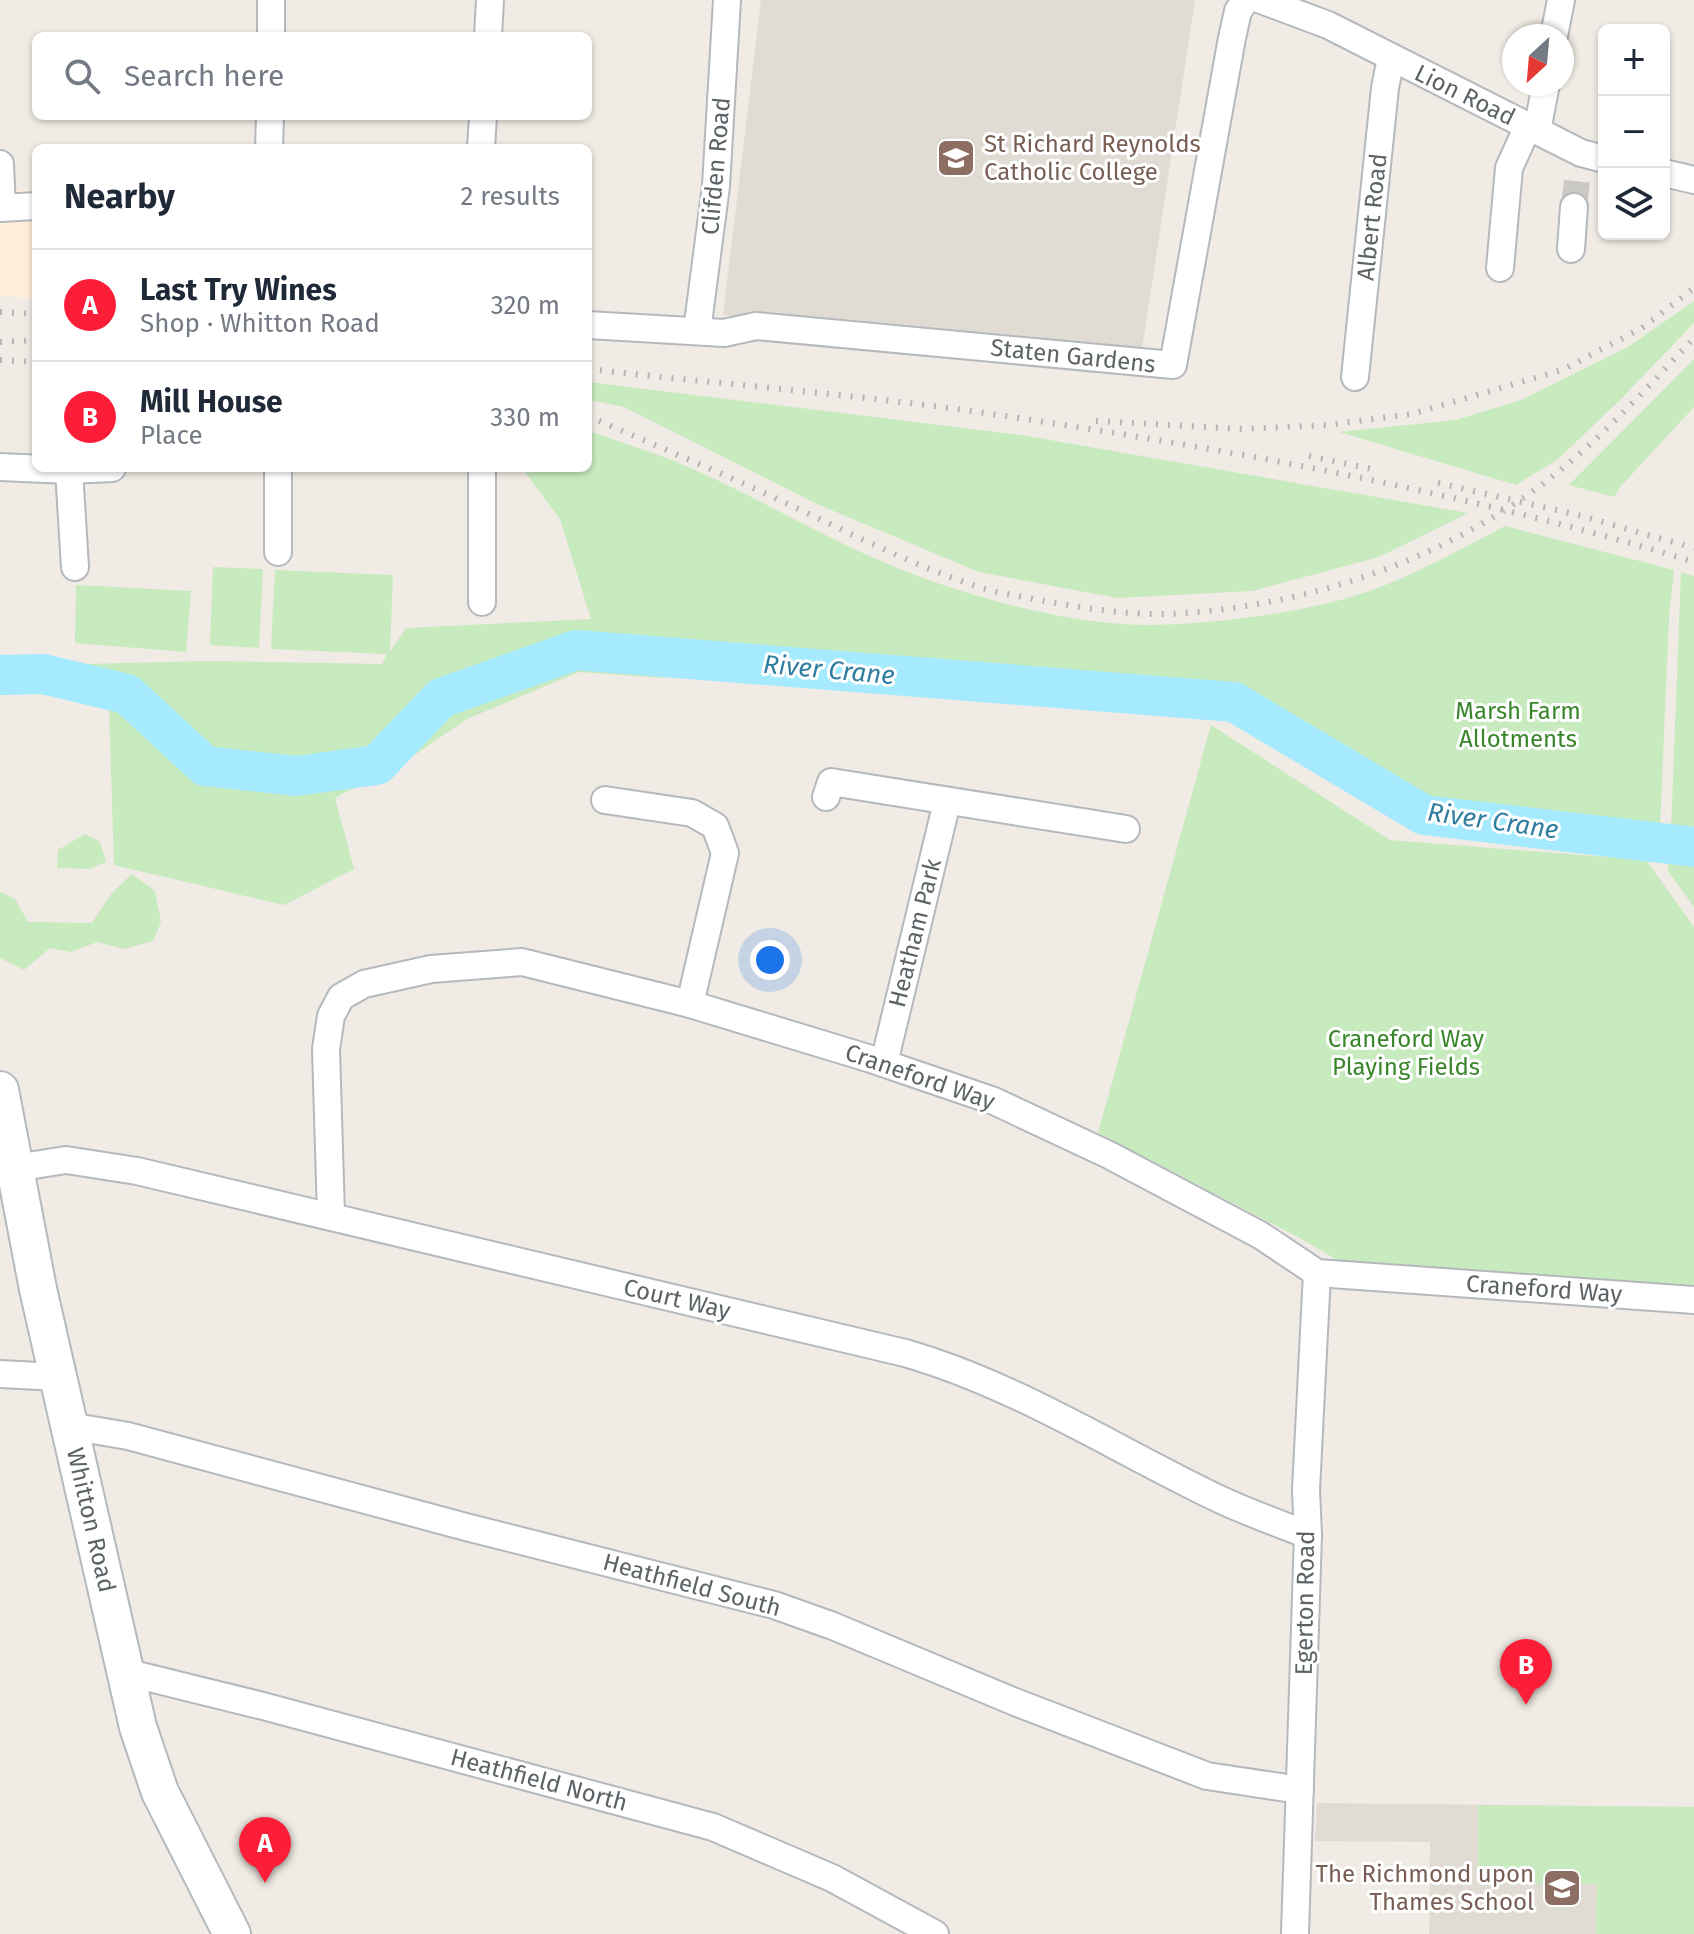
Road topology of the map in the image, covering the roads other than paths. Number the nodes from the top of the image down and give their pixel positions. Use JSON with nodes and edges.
{"nodes":[{"id":1,"x":271,"y":0,"type":"edge"},
{"id":2,"x":490,"y":0,"type":"edge"},
{"id":3,"x":727,"y":0,"type":"edge"},
{"id":4,"x":1246,"y":0,"type":"edge"},
{"id":5,"x":1261,"y":0,"type":"edge"},
{"id":6,"x":1561,"y":0,"type":"edge"},
{"id":7,"x":1330,"y":12,"type":"edge"},
{"id":8,"x":1556,"y":24,"type":"edge"},
{"id":9,"x":271,"y":32,"type":"edge"},
{"id":10,"x":488,"y":32,"type":"edge"},
{"id":11,"x":1391,"y":58,"type":"junction"},
{"id":12,"x":1542,"y":96,"type":"edge"},
{"id":13,"x":270,"y":120,"type":"edge"},
{"id":14,"x":483,"y":120,"type":"edge"},
{"id":15,"x":1533,"y":128,"type":"junction"},
{"id":16,"x":269,"y":144,"type":"edge"},
{"id":17,"x":481,"y":144,"type":"edge"},
{"id":18,"x":1587,"y":161,"type":"edge"},
{"id":19,"x":0,"y":164,"type":"edge"},
{"id":20,"x":1670,"y":174,"type":"edge"},
{"id":21,"x":1694,"y":180,"type":"edge"},
{"id":22,"x":32,"y":206,"type":"edge"},
{"id":23,"x":1574,"y":207,"type":"tunnel mouth"},
{"id":24,"x":1,"y":208,"type":"edge"},
{"id":25,"x":1571,"y":249,"type":"dead end"},
{"id":26,"x":1500,"y":268,"type":"dead end"},
{"id":27,"x":592,"y":325,"type":"edge"},
{"id":28,"x":697,"y":331,"type":"junction"},
{"id":29,"x":1355,"y":377,"type":"dead end"},
{"id":30,"x":0,"y":467,"type":"edge"},
{"id":31,"x":32,"y":468,"type":"edge"},
{"id":32,"x":69,"y":472,"type":"edge"},
{"id":33,"x":278,"y":472,"type":"edge"},
{"id":34,"x":482,"y":472,"type":"edge"},
{"id":35,"x":278,"y":552,"type":"dead end"},
{"id":36,"x":75,"y":567,"type":"dead end"},
{"id":37,"x":482,"y":602,"type":"dead end"},
{"id":38,"x":826,"y":797,"type":"dead end"},
{"id":39,"x":605,"y":800,"type":"dead end"},
{"id":40,"x":947,"y":802,"type":"junction"},
{"id":41,"x":1126,"y":829,"type":"dead end"},
{"id":42,"x":690,"y":1004,"type":"junction"},
{"id":43,"x":884,"y":1063,"type":"junction"},
{"id":44,"x":0,"y":1090,"type":"edge"},
{"id":45,"x":9,"y":1157,"type":"edge"},
{"id":46,"x":331,"y":1216,"type":"junction"},
{"id":47,"x":1317,"y":1273,"type":"junction"},
{"id":48,"x":1694,"y":1300,"type":"edge"},
{"id":49,"x":0,"y":1374,"type":"edge"},
{"id":50,"x":58,"y":1377,"type":"junction"},
{"id":51,"x":69,"y":1426,"type":"junction"},
{"id":52,"x":1308,"y":1535,"type":"junction"},
{"id":53,"x":125,"y":1672,"type":"junction"},
{"id":54,"x":1300,"y":1790,"type":"junction"},
{"id":55,"x":232,"y":1934,"type":"edge"},
{"id":56,"x":935,"y":1934,"type":"edge"},
{"id":57,"x":1295,"y":1934,"type":"edge"}],
"edges":[{"from":1,"to":9,"type":"street"},
{"from":2,"to":10,"type":"street"},
{"from":3,"to":28,"type":"street","name":"Clifden Road"},
{"from":4,"to":28,"type":"street","name":"Staten Gardens"},
{"from":5,"to":7,"type":"street"},
{"from":6,"to":8,"type":"street"},
{"from":7,"to":11,"type":"street","name":"Lion Road"},
{"from":11,"to":15,"type":"street","name":"Lion Road"},
{"from":11,"to":29,"type":"street","name":"Albert Road"},
{"from":12,"to":15,"type":"street"},
{"from":13,"to":16,"type":"street"},
{"from":14,"to":17,"type":"street"},
{"from":15,"to":18,"type":"street","name":"Lion Road"},
{"from":15,"to":26,"type":"street"},
{"from":19,"to":24,"type":"street"},
{"from":20,"to":21,"type":"street"},
{"from":22,"to":24,"type":"street"},
{"from":23,"to":25,"type":"street"},
{"from":27,"to":28,"type":"street"},
{"from":30,"to":31,"type":"street"},
{"from":32,"to":36,"type":"street"},
{"from":33,"to":35,"type":"street"},
{"from":34,"to":37,"type":"street"},
{"from":38,"to":40,"type":"street"},
{"from":39,"to":42,"type":"street"},
{"from":40,"to":41,"type":"street"},
{"from":40,"to":43,"type":"street","name":"Heatham Park"},
{"from":42,"to":43,"type":"street","name":"Craneford Way"},
{"from":42,"to":46,"type":"street","name":"Craneford Way"},
{"from":43,"to":47,"type":"street","name":"Craneford Way"},
{"from":44,"to":45,"type":"main road","name":"Whitton Road"},
{"from":45,"to":46,"type":"street","name":"Court Way"},
{"from":45,"to":50,"type":"main road","name":"Whitton Road"},
{"from":46,"to":52,"type":"street","name":"Court Way"},
{"from":47,"to":48,"type":"street","name":"Craneford Way"},
{"from":47,"to":52,"type":"street","name":"Egerton Road"},
{"from":49,"to":50,"type":"street"},
{"from":50,"to":51,"type":"main road","name":"Whitton Road"},
{"from":51,"to":53,"type":"main road","name":"Whitton Road"},
{"from":51,"to":54,"type":"street","name":"Heathfield South"},
{"from":52,"to":54,"type":"street","name":"Egerton Road"},
{"from":53,"to":55,"type":"main road","name":"Whitton Road"},
{"from":53,"to":56,"type":"street","name":"Heathfield North"},
{"from":54,"to":57,"type":"street","name":"Egerton Road"}]}
